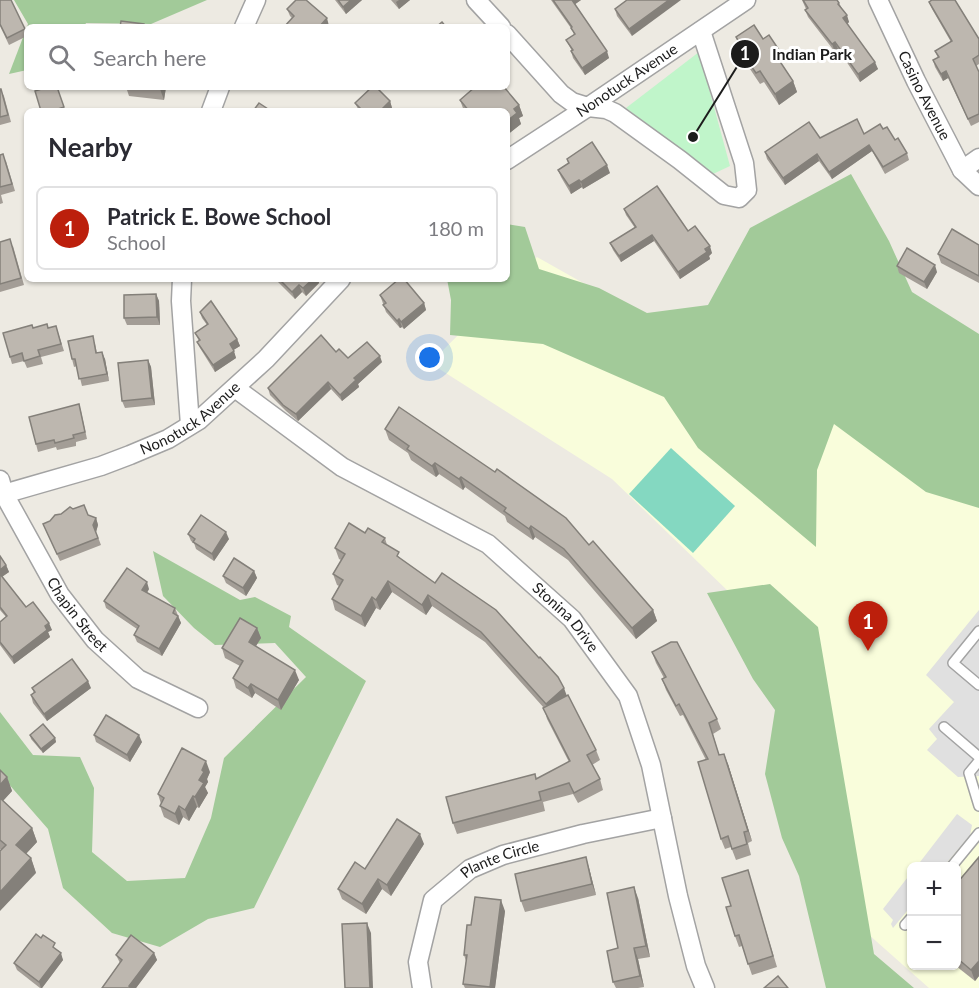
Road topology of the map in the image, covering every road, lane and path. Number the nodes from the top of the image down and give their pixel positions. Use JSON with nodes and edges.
{"nodes":[{"id":1,"x":256,"y":0,"type":"edge"},
{"id":2,"x":476,"y":0,"type":"edge"},
{"id":3,"x":746,"y":0,"type":"edge"},
{"id":4,"x":878,"y":0,"type":"edge"},
{"id":5,"x":245,"y":24,"type":"edge"},
{"id":6,"x":498,"y":24,"type":"edge"},
{"id":7,"x":701,"y":31,"type":"junction"},
{"id":8,"x":510,"y":37,"type":"edge"},
{"id":9,"x":219,"y":90,"type":"edge"},
{"id":10,"x":588,"y":107,"type":"junction"},
{"id":11,"x":212,"y":108,"type":"edge"},
{"id":12,"x":510,"y":158,"type":"edge"},
{"id":13,"x":979,"y":158,"type":"edge"},
{"id":14,"x":962,"y":170,"type":"junction"},
{"id":15,"x":979,"y":186,"type":"edge"},
{"id":16,"x":182,"y":282,"type":"edge"},
{"id":17,"x":338,"y":282,"type":"edge"},
{"id":18,"x":235,"y":388,"type":"junction"},
{"id":19,"x":190,"y":425,"type":"junction"},
{"id":20,"x":1,"y":490,"type":"edge"},
{"id":21,"x":979,"y":632,"type":"edge"},
{"id":22,"x":979,"y":685,"type":"edge"},
{"id":23,"x":198,"y":708,"type":"dead end"},
{"id":24,"x":944,"y":727,"type":"dead end"},
{"id":25,"x":979,"y":759,"type":"edge"},
{"id":26,"x":979,"y":806,"type":"edge"},
{"id":27,"x":662,"y":818,"type":"junction"},
{"id":28,"x":979,"y":834,"type":"edge"},
{"id":29,"x":956,"y":862,"type":"edge"},
{"id":30,"x":907,"y":923,"type":"edge"},
{"id":31,"x":905,"y":925,"type":"dead end"},
{"id":32,"x":422,"y":988,"type":"edge"},
{"id":33,"x":705,"y":988,"type":"edge"}],
"edges":[{"from":1,"to":5,"type":"street"},
{"from":2,"to":6,"type":"street"},
{"from":3,"to":7,"type":"street","name":"Nonotuck Avenue"},
{"from":4,"to":14,"type":"street","name":"Casino Avenue"},
{"from":7,"to":10,"type":"street","name":"Nonotuck Avenue"},
{"from":7,"to":10,"type":"street"},
{"from":8,"to":10,"type":"street"},
{"from":9,"to":11,"type":"street"},
{"from":10,"to":12,"type":"street","name":"Nonotuck Avenue"},
{"from":13,"to":14,"type":"street"},
{"from":14,"to":15,"type":"street","name":"Casino Avenue"},
{"from":16,"to":19,"type":"street"},
{"from":17,"to":18,"type":"street","name":"Nonotuck Avenue"},
{"from":18,"to":19,"type":"street","name":"Nonotuck Avenue"},
{"from":18,"to":27,"type":"street","name":"Stonina Drive"},
{"from":19,"to":20,"type":"street","name":"Nonotuck Avenue"},
{"from":20,"to":23,"type":"street","name":"Chapin Street"},
{"from":21,"to":22,"type":"lane"},
{"from":24,"to":25,"type":"lane"},
{"from":25,"to":26,"type":"lane"},
{"from":27,"to":32,"type":"street","name":"Plante Circle"},
{"from":27,"to":33,"type":"street","name":"Stonina Drive"},
{"from":28,"to":29,"type":"lane"},
{"from":30,"to":31,"type":"lane"}]}
